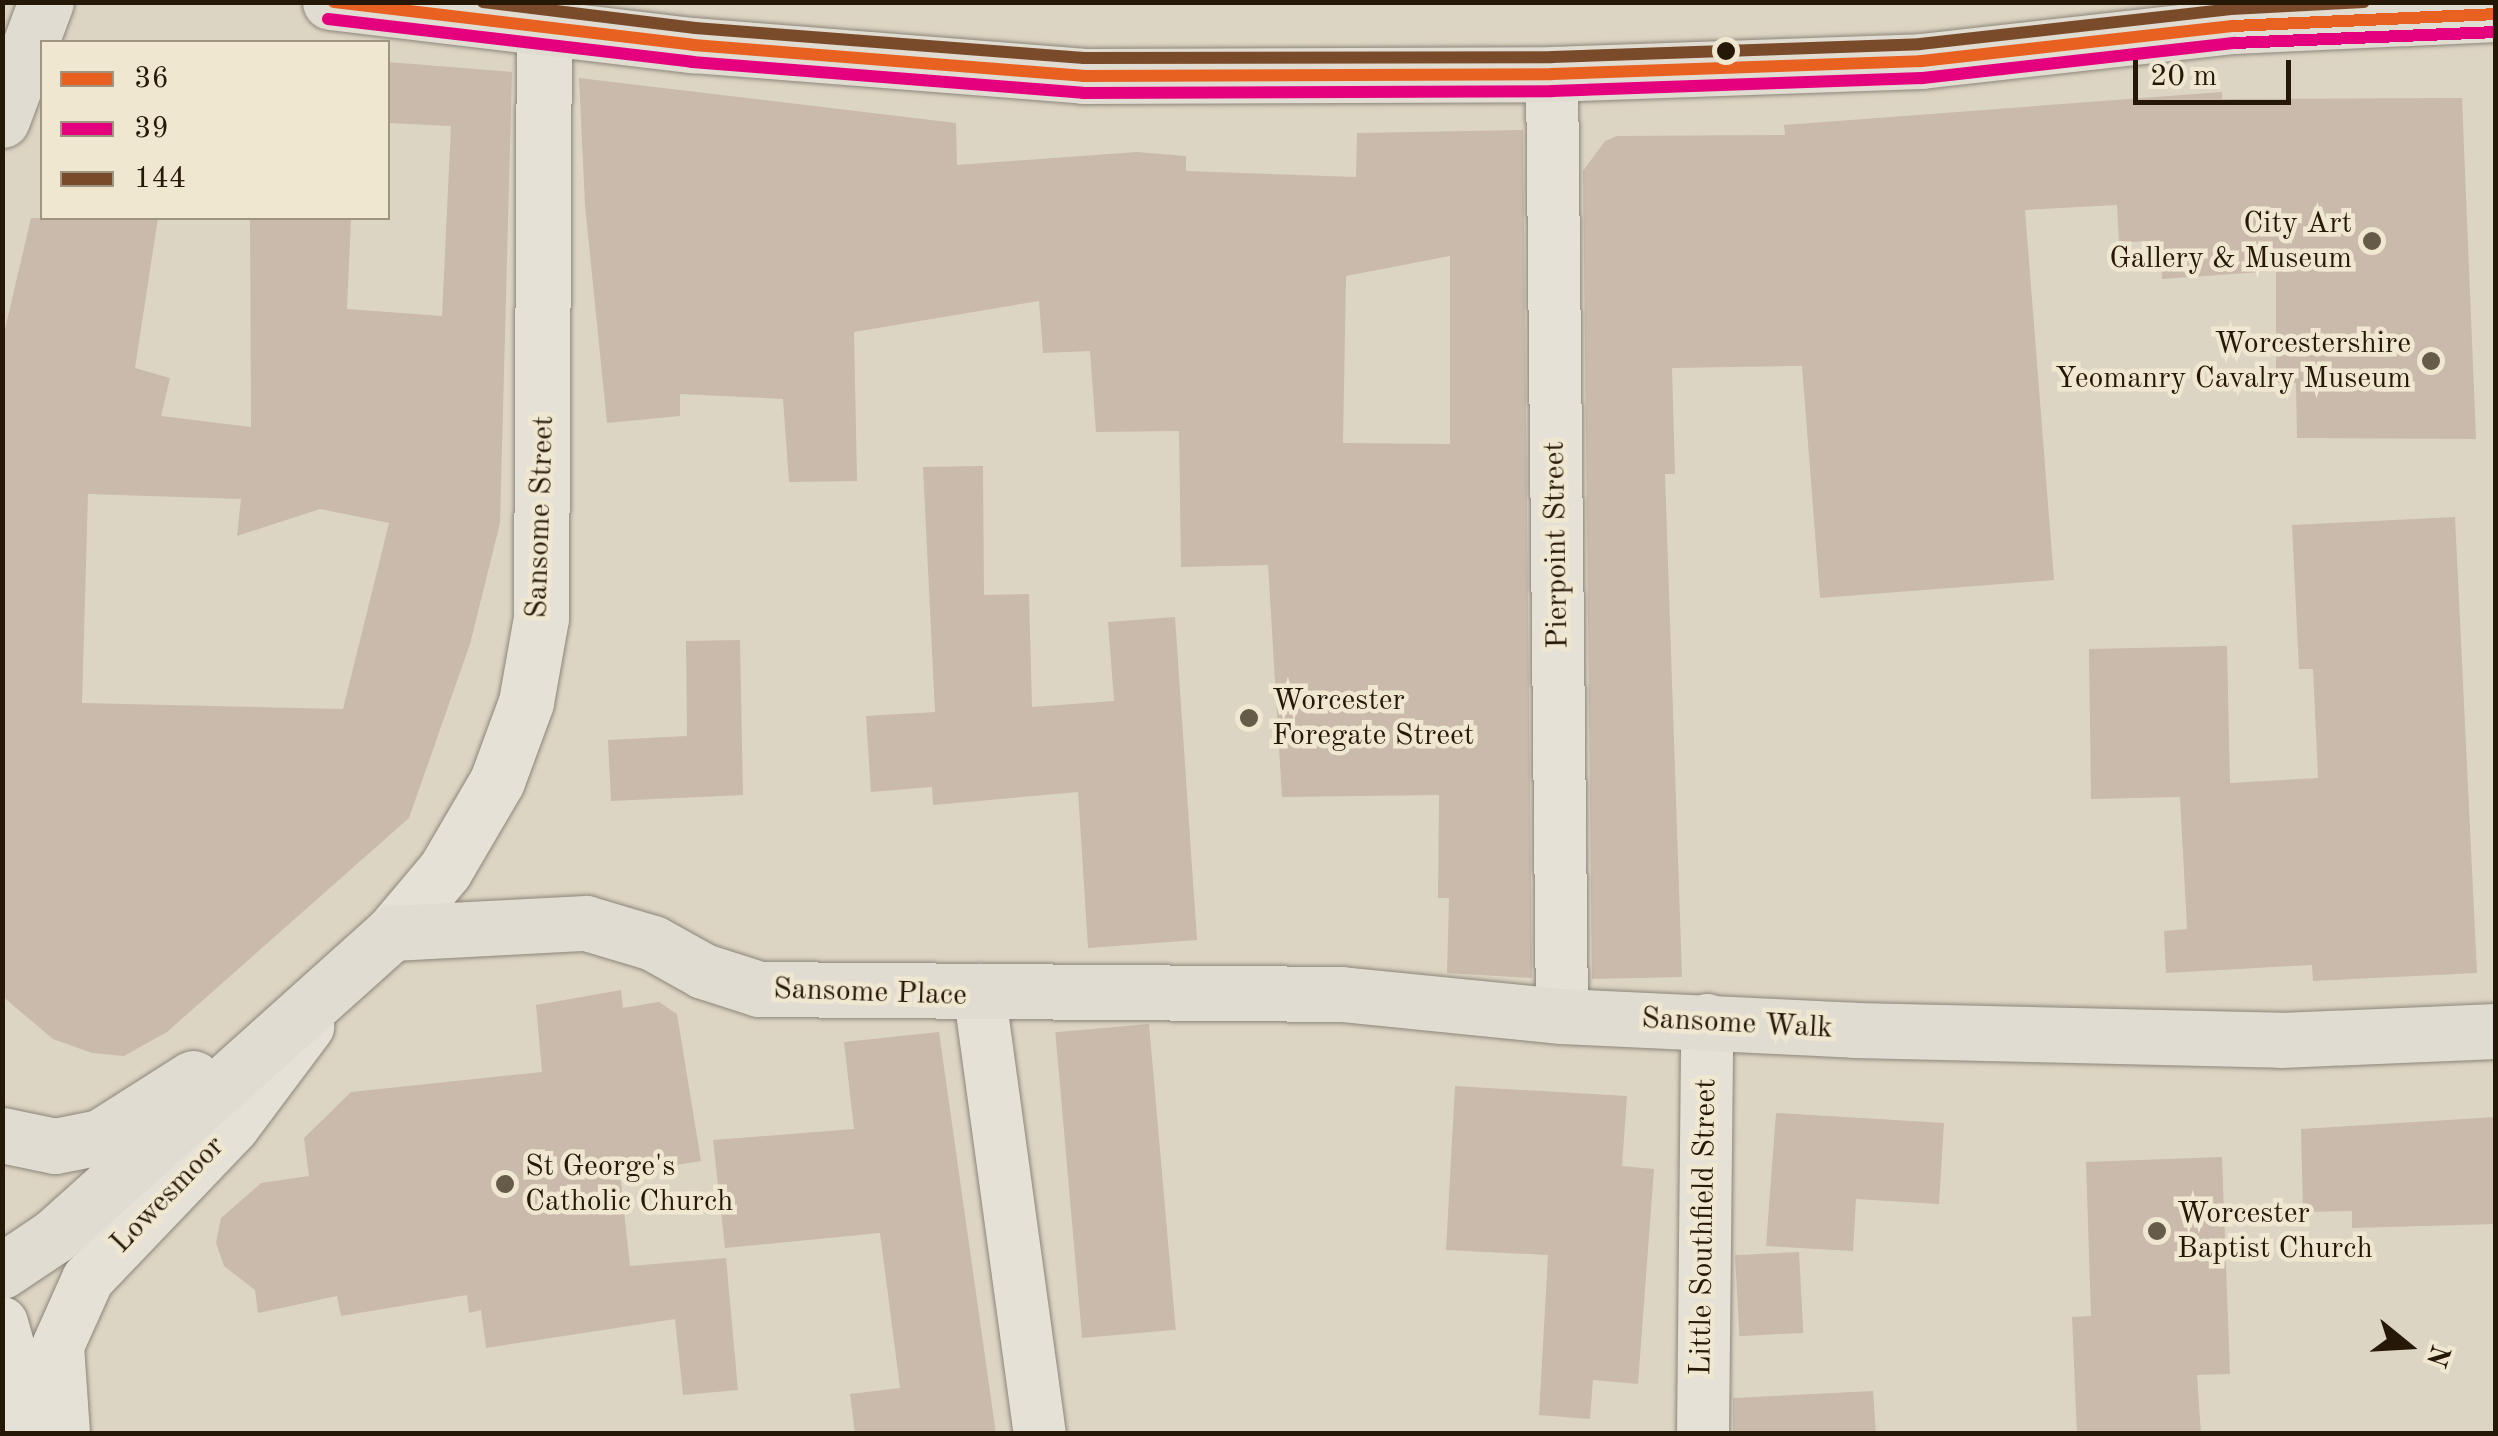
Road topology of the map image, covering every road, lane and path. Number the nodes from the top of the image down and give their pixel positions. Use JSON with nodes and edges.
{"nodes":[{"id":1,"x":46,"y":2,"type":"edge"},
{"id":2,"x":330,"y":2,"type":"edge"},
{"id":3,"x":544,"y":14,"type":"edge"},
{"id":4,"x":2496,"y":14,"type":"edge"},
{"id":5,"x":1552,"y":74,"type":"junction"},
{"id":6,"x":2,"y":120,"type":"edge"},
{"id":7,"x":392,"y":933,"type":"junction"},
{"id":8,"x":342,"y":982,"type":"junction"},
{"id":9,"x":978,"y":990,"type":"junction"},
{"id":10,"x":1562,"y":1016,"type":"junction"},
{"id":11,"x":1707,"y":1020,"type":"junction"},
{"id":12,"x":2496,"y":1030,"type":"edge"},
{"id":13,"x":2,"y":1136,"type":"edge"},
{"id":14,"x":2,"y":1271,"type":"edge"},
{"id":15,"x":2,"y":1324,"type":"edge"},
{"id":16,"x":34,"y":1434,"type":"edge"},
{"id":17,"x":64,"y":1434,"type":"edge"},
{"id":18,"x":1040,"y":1434,"type":"edge"},
{"id":19,"x":1703,"y":1434,"type":"edge"}],
"edges":[{"from":1,"to":6,"type":"main road"},
{"from":2,"to":3,"type":"main road"},
{"from":3,"to":5,"type":"main road"},
{"from":3,"to":7,"type":"main road","name":"Sansome Street"},
{"from":4,"to":5,"type":"main road"},
{"from":5,"to":10,"type":"street","name":"Pierpoint Street"},
{"from":7,"to":8,"type":"main road","name":"Sansome Street"},
{"from":7,"to":9,"type":"main road","name":"Sansome Place"},
{"from":8,"to":13,"type":"main road"},
{"from":8,"to":14,"type":"main road","name":"Sansome Street"},
{"from":8,"to":17,"type":"street","name":"Lowesmoor"},
{"from":9,"to":10,"type":"main road","name":"Sansome Walk"},
{"from":9,"to":18,"type":"street","name":"Sansome Place"},
{"from":10,"to":11,"type":"main road","name":"Sansome Walk"},
{"from":11,"to":12,"type":"main road","name":"Sansome Walk"},
{"from":11,"to":19,"type":"street","name":"Little Southfield Street"},
{"from":15,"to":16,"type":"street"}]}
